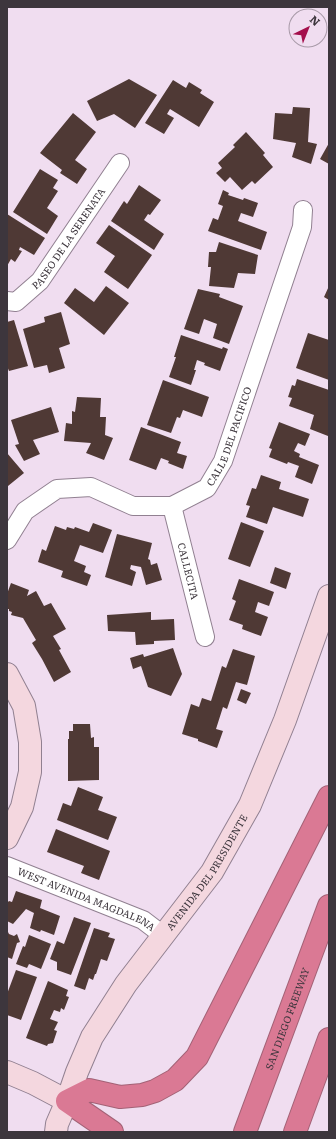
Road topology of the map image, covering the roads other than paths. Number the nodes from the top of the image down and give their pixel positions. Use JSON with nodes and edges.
{"nodes":[{"id":1,"x":120,"y":163,"type":"dead end"},
{"id":2,"x":303,"y":210,"type":"dead end"},
{"id":3,"x":7,"y":301,"type":"edge"},
{"id":4,"x":172,"y":506,"type":"junction"},
{"id":5,"x":7,"y":540,"type":"edge"},
{"id":6,"x":329,"y":596,"type":"edge"},
{"id":7,"x":205,"y":637,"type":"dead end"},
{"id":8,"x":7,"y":674,"type":"edge"},
{"id":9,"x":329,"y":797,"type":"edge"},
{"id":10,"x":7,"y":838,"type":"edge"},
{"id":11,"x":7,"y":866,"type":"edge"},
{"id":12,"x":329,"y":906,"type":"edge"},
{"id":13,"x":164,"y":936,"type":"junction"},
{"id":14,"x":329,"y":1039,"type":"edge"},
{"id":15,"x":7,"y":1072,"type":"edge"},
{"id":16,"x":67,"y":1101,"type":"junction"},
{"id":17,"x":56,"y":1132,"type":"edge"},
{"id":18,"x":112,"y":1132,"type":"edge"},
{"id":19,"x":245,"y":1132,"type":"edge"},
{"id":20,"x":295,"y":1132,"type":"edge"}],
"edges":[{"from":1,"to":3,"type":"street","name":"PASEO DE LA SERENATA"},
{"from":2,"to":4,"type":"street","name":"CALLE DEL PACIFICO"},
{"from":4,"to":5,"type":"street","name":"CALLE DEL PACIFICO"},
{"from":4,"to":7,"type":"street","name":"CALLECITA"},
{"from":6,"to":13,"type":"main road","name":"AVENIDA DEL PRESIDENTE"},
{"from":8,"to":10,"type":"main road"},
{"from":9,"to":16,"type":"highway"},
{"from":11,"to":13,"type":"street","name":"WEST AVENIDA MAGDALENA"},
{"from":12,"to":19,"type":"highway","name":"SAN DIEGO FREEWAY"},
{"from":13,"to":16,"type":"main road","name":"AVENIDA DEL PRESIDENTE"},
{"from":14,"to":20,"type":"highway"},
{"from":15,"to":16,"type":"main road"},
{"from":16,"to":17,"type":"main road","name":"AVENIDA DEL PRESIDENTE"},
{"from":16,"to":18,"type":"highway"}]}
